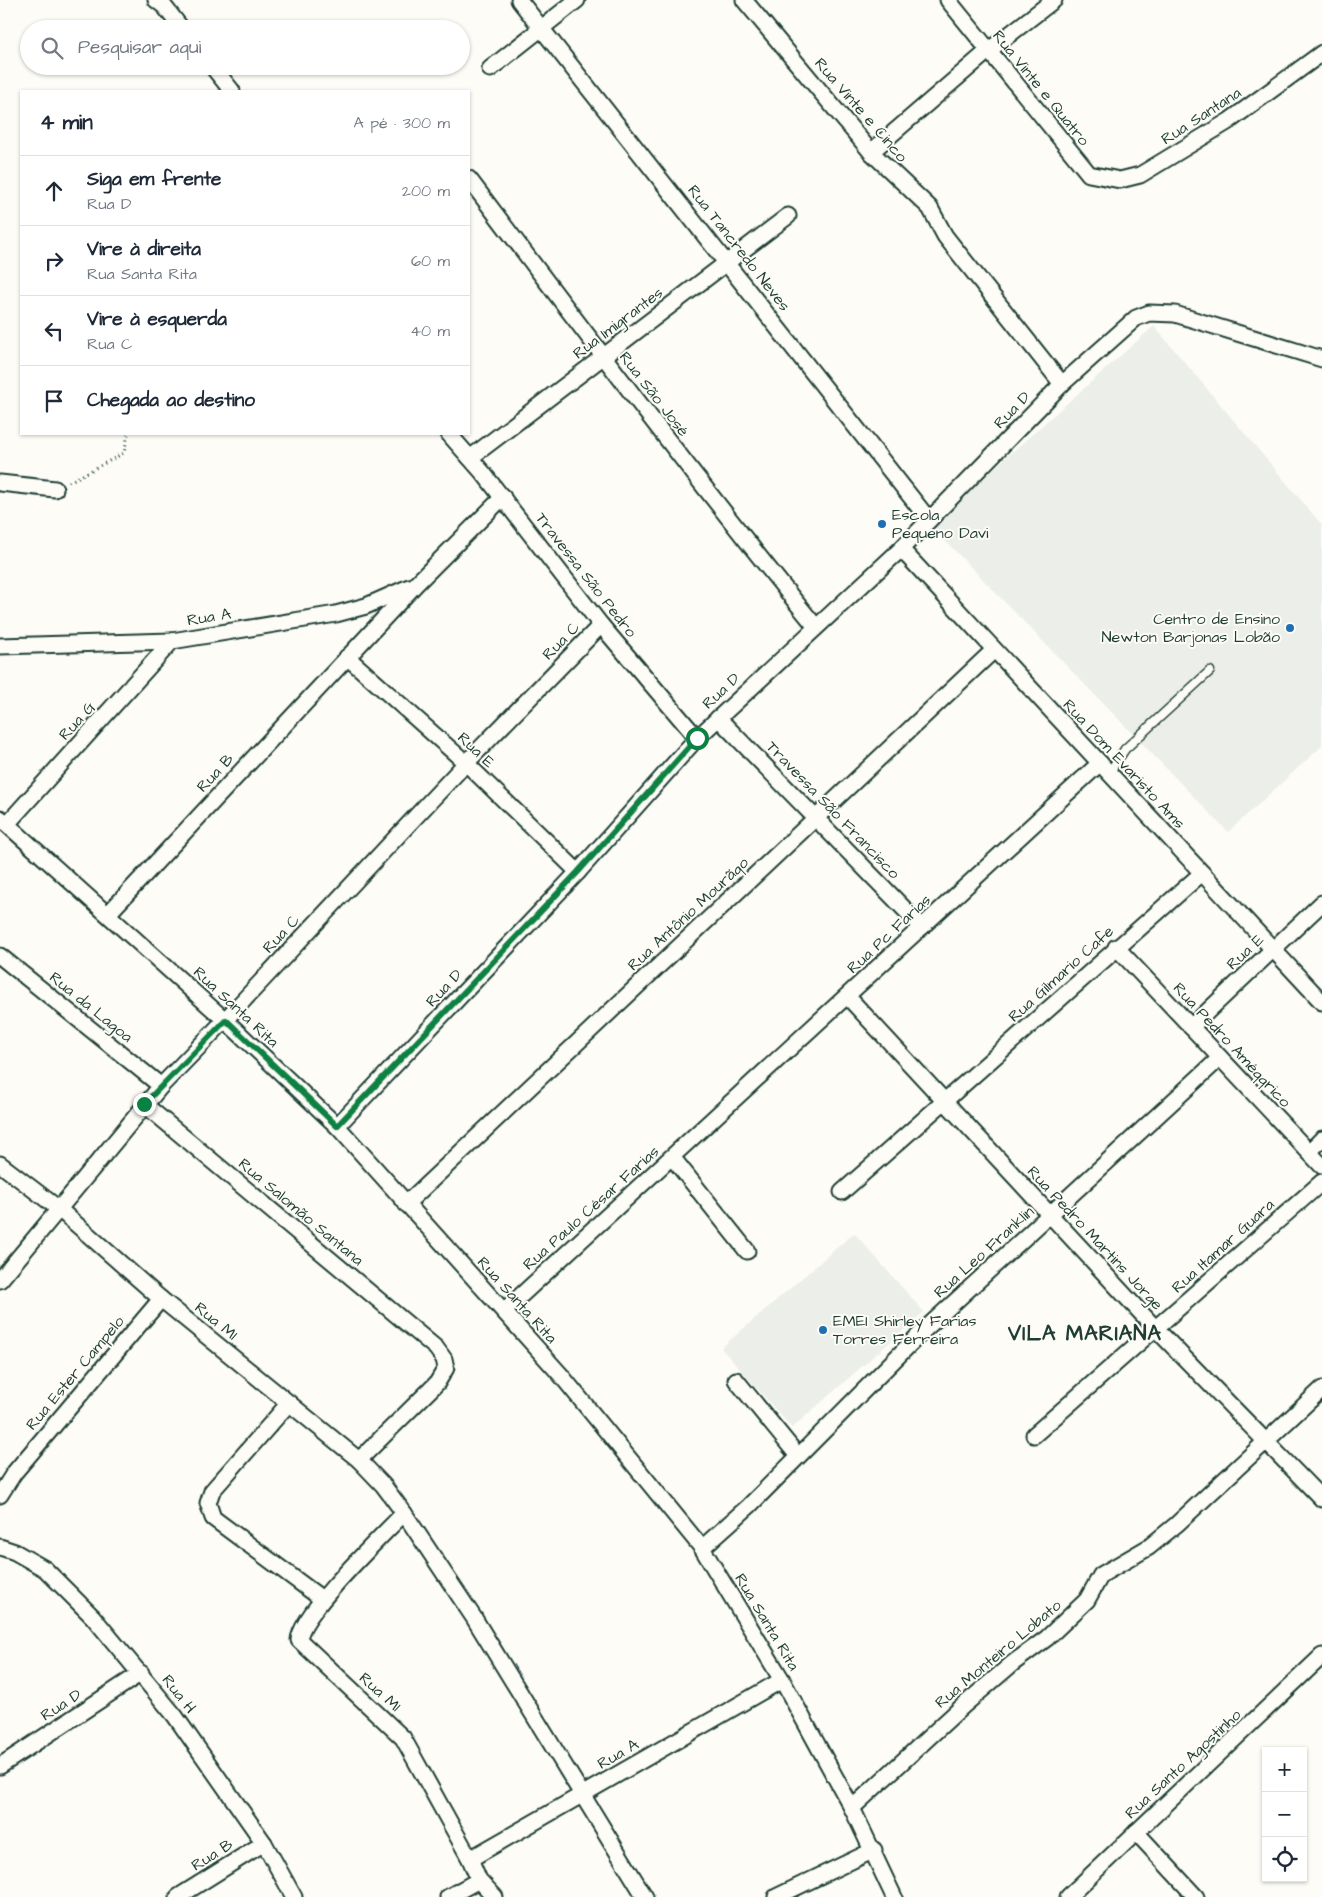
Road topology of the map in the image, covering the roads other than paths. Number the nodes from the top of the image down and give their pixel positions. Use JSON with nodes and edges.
{"nodes":[{"id":1,"x":156,"y":0,"type":"edge"},
{"id":2,"x":519,"y":0,"type":"edge"},
{"id":3,"x":577,"y":0,"type":"edge"},
{"id":4,"x":744,"y":0,"type":"edge"},
{"id":5,"x":948,"y":0,"type":"edge"},
{"id":6,"x":1054,"y":0,"type":"edge"},
{"id":7,"x":175,"y":20,"type":"edge"},
{"id":8,"x":541,"y":27,"type":"junction"},
{"id":9,"x":988,"y":51,"type":"junction"},
{"id":10,"x":1322,"y":53,"type":"edge"},
{"id":11,"x":490,"y":69,"type":"dead end"},
{"id":12,"x":219,"y":75,"type":"edge"},
{"id":13,"x":231,"y":90,"type":"edge"},
{"id":14,"x":871,"y":152,"type":"junction"},
{"id":15,"x":1089,"y":174,"type":"joint"},
{"id":16,"x":470,"y":180,"type":"edge"},
{"id":17,"x":788,"y":216,"type":"dead end"},
{"id":18,"x":727,"y":262,"type":"junction"},
{"id":19,"x":603,"y":357,"type":"junction"},
{"id":20,"x":1322,"y":359,"type":"edge"},
{"id":21,"x":1062,"y":384,"type":"junction"},
{"id":22,"x":450,"y":435,"type":"edge"},
{"id":23,"x":470,"y":458,"type":"junction"},
{"id":24,"x":0,"y":483,"type":"edge"},
{"id":25,"x":55,"y":489,"type":"road end"},
{"id":26,"x":502,"y":497,"type":"junction"},
{"id":27,"x":929,"y":520,"type":"junction"},
{"id":28,"x":901,"y":549,"type":"junction"},
{"id":29,"x":417,"y":583,"type":"junction"},
{"id":30,"x":601,"y":625,"type":"junction"},
{"id":31,"x":816,"y":627,"type":"junction"},
{"id":32,"x":172,"y":641,"type":"junction"},
{"id":33,"x":0,"y":646,"type":"edge"},
{"id":34,"x":994,"y":650,"type":"junction"},
{"id":35,"x":348,"y":657,"type":"junction"},
{"id":36,"x":1210,"y":671,"type":"dead end"},
{"id":37,"x":718,"y":718,"type":"junction"},
{"id":38,"x":697,"y":738,"type":"junction"},
{"id":39,"x":466,"y":763,"type":"junction"},
{"id":40,"x":1104,"y":768,"type":"junction"},
{"id":41,"x":816,"y":817,"type":"junction"},
{"id":42,"x":4,"y":821,"type":"edge"},
{"id":43,"x":578,"y":872,"type":"junction"},
{"id":44,"x":1202,"y":874,"type":"junction"},
{"id":45,"x":1322,"y":902,"type":"edge"},
{"id":46,"x":108,"y":914,"type":"junction"},
{"id":47,"x":922,"y":927,"type":"junction"},
{"id":48,"x":1116,"y":947,"type":"junction"},
{"id":49,"x":1273,"y":950,"type":"junction"},
{"id":50,"x":0,"y":956,"type":"edge"},
{"id":51,"x":847,"y":996,"type":"junction"},
{"id":52,"x":1322,"y":1002,"type":"edge"},
{"id":53,"x":226,"y":1020,"type":"junction"},
{"id":54,"x":1191,"y":1027,"type":"junction"},
{"id":55,"x":1220,"y":1058,"type":"junction"},
{"id":56,"x":161,"y":1086,"type":"junction"},
{"id":57,"x":945,"y":1103,"type":"junction"},
{"id":58,"x":144,"y":1104,"type":"junction"},
{"id":59,"x":337,"y":1126,"type":"junction"},
{"id":60,"x":702,"y":1130,"type":"joint"},
{"id":61,"x":1322,"y":1139,"type":"edge"},
{"id":62,"x":1308,"y":1152,"type":"junction"},
{"id":63,"x":672,"y":1157,"type":"junction"},
{"id":64,"x":0,"y":1164,"type":"edge"},
{"id":65,"x":1322,"y":1166,"type":"edge"},
{"id":66,"x":1322,"y":1182,"type":"edge"},
{"id":67,"x":842,"y":1192,"type":"dead end"},
{"id":68,"x":406,"y":1204,"type":"junction"},
{"id":69,"x":59,"y":1209,"type":"junction"},
{"id":70,"x":1051,"y":1215,"type":"junction"},
{"id":71,"x":747,"y":1250,"type":"dead end"},
{"id":72,"x":0,"y":1280,"type":"edge"},
{"id":73,"x":161,"y":1299,"type":"junction"},
{"id":74,"x":504,"y":1311,"type":"junction"},
{"id":75,"x":1156,"y":1329,"type":"junction"},
{"id":76,"x":736,"y":1380,"type":"dead end"},
{"id":77,"x":1322,"y":1389,"type":"edge"},
{"id":78,"x":288,"y":1402,"type":"junction"},
{"id":79,"x":1034,"y":1435,"type":"dead end"},
{"id":80,"x":1266,"y":1442,"type":"junction"},
{"id":81,"x":798,"y":1456,"type":"junction"},
{"id":82,"x":359,"y":1460,"type":"junction"},
{"id":83,"x":0,"y":1495,"type":"edge"},
{"id":84,"x":1322,"y":1499,"type":"edge"},
{"id":85,"x":404,"y":1512,"type":"junction"},
{"id":86,"x":0,"y":1547,"type":"edge"},
{"id":87,"x":702,"y":1548,"type":"junction"},
{"id":88,"x":322,"y":1599,"type":"junction"},
{"id":89,"x":1322,"y":1656,"type":"edge"},
{"id":90,"x":141,"y":1673,"type":"junction"},
{"id":91,"x":782,"y":1680,"type":"junction"},
{"id":92,"x":0,"y":1766,"type":"edge"},
{"id":93,"x":583,"y":1794,"type":"junction"},
{"id":94,"x":852,"y":1808,"type":"junction"},
{"id":95,"x":1136,"y":1832,"type":"junction"},
{"id":96,"x":264,"y":1843,"type":"junction"},
{"id":97,"x":874,"y":1850,"type":"junction"},
{"id":98,"x":470,"y":1859,"type":"junction"},
{"id":99,"x":479,"y":1880,"type":"junction"},
{"id":100,"x":178,"y":1897,"type":"edge"},
{"id":101,"x":294,"y":1897,"type":"edge"},
{"id":102,"x":448,"y":1897,"type":"edge"},
{"id":103,"x":495,"y":1897,"type":"edge"},
{"id":104,"x":645,"y":1897,"type":"edge"},
{"id":105,"x":776,"y":1897,"type":"edge"},
{"id":106,"x":894,"y":1897,"type":"edge"},
{"id":107,"x":1068,"y":1897,"type":"edge"},
{"id":108,"x":1196,"y":1897,"type":"edge"}],
"edges":[{"from":1,"to":7,"type":"street"},
{"from":2,"to":8,"type":"street","name":"Rua Tancredo Neves"},
{"from":3,"to":8,"type":"street"},
{"from":4,"to":14,"type":"street","name":"Rua Vinte e Cinco"},
{"from":5,"to":9,"type":"street","name":"Rua Vinte e Quatro"},
{"from":6,"to":9,"type":"street"},
{"from":8,"to":11,"type":"street"},
{"from":8,"to":18,"type":"street","name":"Rua Tancredo Neves"},
{"from":9,"to":14,"type":"street"},
{"from":9,"to":15,"type":"street","name":"Rua Vinte e Quatro"},
{"from":10,"to":15,"type":"street","name":"Rua Santana"},
{"from":12,"to":13,"type":"street"},
{"from":14,"to":21,"type":"street","name":"Rua Vinte e Cinco"},
{"from":16,"to":19,"type":"street","name":"Rua São José"},
{"from":17,"to":18,"type":"street","name":"Rua Imigrantes"},
{"from":18,"to":19,"type":"street","name":"Rua Imigrantes"},
{"from":18,"to":27,"type":"street","name":"Rua Tancredo Neves"},
{"from":19,"to":23,"type":"street","name":"Rua Imigrantes"},
{"from":19,"to":31,"type":"street","name":"Rua São José"},
{"from":20,"to":21,"type":"street","name":"Rua D"},
{"from":21,"to":27,"type":"street","name":"Rua D"},
{"from":22,"to":23,"type":"street","name":"Travessa São Pedro"},
{"from":23,"to":26,"type":"street","name":"Travessa São Pedro"},
{"from":24,"to":25,"type":"street"},
{"from":26,"to":29,"type":"street","name":"Rua A"},
{"from":26,"to":30,"type":"street","name":"Travessa São Pedro"},
{"from":27,"to":28,"type":"street","name":"Rua D"},
{"from":28,"to":31,"type":"street","name":"Rua D"},
{"from":28,"to":34,"type":"street","name":"Rua Dom Evaristo Ams"},
{"from":29,"to":32,"type":"street","name":"Rua A"},
{"from":29,"to":35,"type":"street","name":"Rua A"},
{"from":30,"to":38,"type":"street","name":"Travessa São Pedro"},
{"from":30,"to":39,"type":"street","name":"Rua C"},
{"from":31,"to":37,"type":"street","name":"Rua D"},
{"from":32,"to":33,"type":"street","name":"Rua A"},
{"from":32,"to":42,"type":"street","name":"Rua G"},
{"from":34,"to":40,"type":"street","name":"Rua Dom Evaristo Ams"},
{"from":34,"to":41,"type":"street","name":"Rua Antônio Mourãqo"},
{"from":35,"to":39,"type":"street","name":"Rua E"},
{"from":35,"to":46,"type":"street","name":"Rua B"},
{"from":36,"to":40,"type":"lane"},
{"from":37,"to":38,"type":"street","name":"Rua D"},
{"from":37,"to":41,"type":"street","name":"Travessa São Francisco"},
{"from":38,"to":43,"type":"street","name":"Rua D"},
{"from":39,"to":43,"type":"street","name":"Rua E"},
{"from":39,"to":53,"type":"street","name":"Rua C"},
{"from":40,"to":44,"type":"street","name":"Rua Dom Evaristo Ams"},
{"from":40,"to":47,"type":"street","name":"Rua Pc Farias"},
{"from":41,"to":47,"type":"street","name":"Travessa São Francisco"},
{"from":41,"to":68,"type":"street","name":"Rua Antônio Mourãqo"},
{"from":42,"to":46,"type":"street","name":"Rua Santa Rita"},
{"from":43,"to":59,"type":"street","name":"Rua D"},
{"from":44,"to":48,"type":"street","name":"Rua Gilmario Cafe"},
{"from":44,"to":49,"type":"street","name":"Rua Dom Evaristo Ams"},
{"from":45,"to":49,"type":"street","name":"Rua E"},
{"from":46,"to":53,"type":"street","name":"Rua Santa Rita"},
{"from":47,"to":51,"type":"street","name":"Rua Pc Farias"},
{"from":48,"to":54,"type":"street","name":"Rua Pedro Améqqrico"},
{"from":48,"to":57,"type":"street","name":"Rua Gilmario Cafe"},
{"from":49,"to":52,"type":"street","name":"Rua Dom Evaristo Ams"},
{"from":49,"to":54,"type":"street","name":"Rua E"},
{"from":50,"to":56,"type":"street","name":"Rua da Lagoa"},
{"from":51,"to":57,"type":"street","name":"Rua Pedro Martins Jorge"},
{"from":51,"to":60,"type":"street","name":"Rua Pc Farias"},
{"from":53,"to":56,"type":"street","name":"Rua C"},
{"from":53,"to":59,"type":"street","name":"Rua Santa Rita"},
{"from":54,"to":55,"type":"street","name":"Rua Pedro Améqqrico"},
{"from":55,"to":62,"type":"street","name":"Rua Pedro Améqqrico"},
{"from":55,"to":70,"type":"street","name":"Rua Leo Franklin"},
{"from":56,"to":58,"type":"street","name":"Rua C"},
{"from":57,"to":67,"type":"street","name":"Rua Gilmario Cafe"},
{"from":57,"to":70,"type":"street","name":"Rua Pedro Martins Jorge"},
{"from":58,"to":69,"type":"street","name":"Rua C"},
{"from":58,"to":82,"type":"street","name":"Rua Salomão Santana"},
{"from":59,"to":68,"type":"street","name":"Rua Santa Rita"},
{"from":60,"to":63,"type":"street","name":"Rua Paulo César Farias"},
{"from":61,"to":62,"type":"street"},
{"from":62,"to":65,"type":"street","name":"Rua Pedro Améqqrico"},
{"from":63,"to":71,"type":"street"},
{"from":63,"to":74,"type":"street","name":"Rua Paulo César Farias"},
{"from":64,"to":69,"type":"street","name":"Rua M1"},
{"from":66,"to":75,"type":"street","name":"Rua Itamar Guara"},
{"from":68,"to":74,"type":"street","name":"Rua Santa Rita"},
{"from":69,"to":72,"type":"street","name":"Rua C"},
{"from":69,"to":73,"type":"street","name":"Rua M1"},
{"from":70,"to":75,"type":"street","name":"Rua Pedro Martins Jorge"},
{"from":70,"to":81,"type":"street","name":"Rua Leo Franklin"},
{"from":73,"to":78,"type":"street","name":"Rua M1"},
{"from":73,"to":83,"type":"street","name":"Rua Ester Campelo"},
{"from":74,"to":87,"type":"street","name":"Rua Santa Rita"},
{"from":75,"to":79,"type":"street","name":"Rua Itamar Guara"},
{"from":75,"to":80,"type":"street","name":"Rua Pedro Martins Jorge"},
{"from":76,"to":81,"type":"street"},
{"from":77,"to":80,"type":"street","name":"Rua Monteiro Lobato"},
{"from":78,"to":82,"type":"street","name":"Rua M1"},
{"from":78,"to":88,"type":"street"},
{"from":80,"to":84,"type":"street","name":"Rua Pedro Martins Jorge"},
{"from":80,"to":94,"type":"street","name":"Rua Monteiro Lobato"},
{"from":81,"to":87,"type":"street","name":"Rua Leo Franklin"},
{"from":82,"to":85,"type":"street","name":"Rua M1"},
{"from":85,"to":88,"type":"street","name":"Rua M1"},
{"from":85,"to":93,"type":"street","name":"Rua M1"},
{"from":86,"to":90,"type":"street","name":"Rua H"},
{"from":87,"to":91,"type":"street","name":"Rua Santa Rita"},
{"from":88,"to":98,"type":"street","name":"Rua M1"},
{"from":89,"to":95,"type":"street","name":"Rua Santo Agostinho"},
{"from":90,"to":92,"type":"street","name":"Rua D"},
{"from":90,"to":96,"type":"street","name":"Rua H"},
{"from":91,"to":93,"type":"street","name":"Rua A"},
{"from":91,"to":94,"type":"street","name":"Rua Santa Rita"},
{"from":93,"to":98,"type":"street","name":"Rua A"},
{"from":93,"to":104,"type":"street","name":"Rua M1"},
{"from":94,"to":97,"type":"street","name":"Rua Santa Rita"},
{"from":95,"to":107,"type":"street","name":"Rua Santo Agostinho"},
{"from":95,"to":108,"type":"street"},
{"from":96,"to":100,"type":"street","name":"Rua B"},
{"from":96,"to":101,"type":"street","name":"Rua H"},
{"from":97,"to":105,"type":"street"},
{"from":97,"to":106,"type":"street","name":"Rua Santa Rita"},
{"from":98,"to":99,"type":"street","name":"Rua M1"},
{"from":99,"to":102,"type":"street"},
{"from":99,"to":103,"type":"street","name":"Rua M1"}]}
